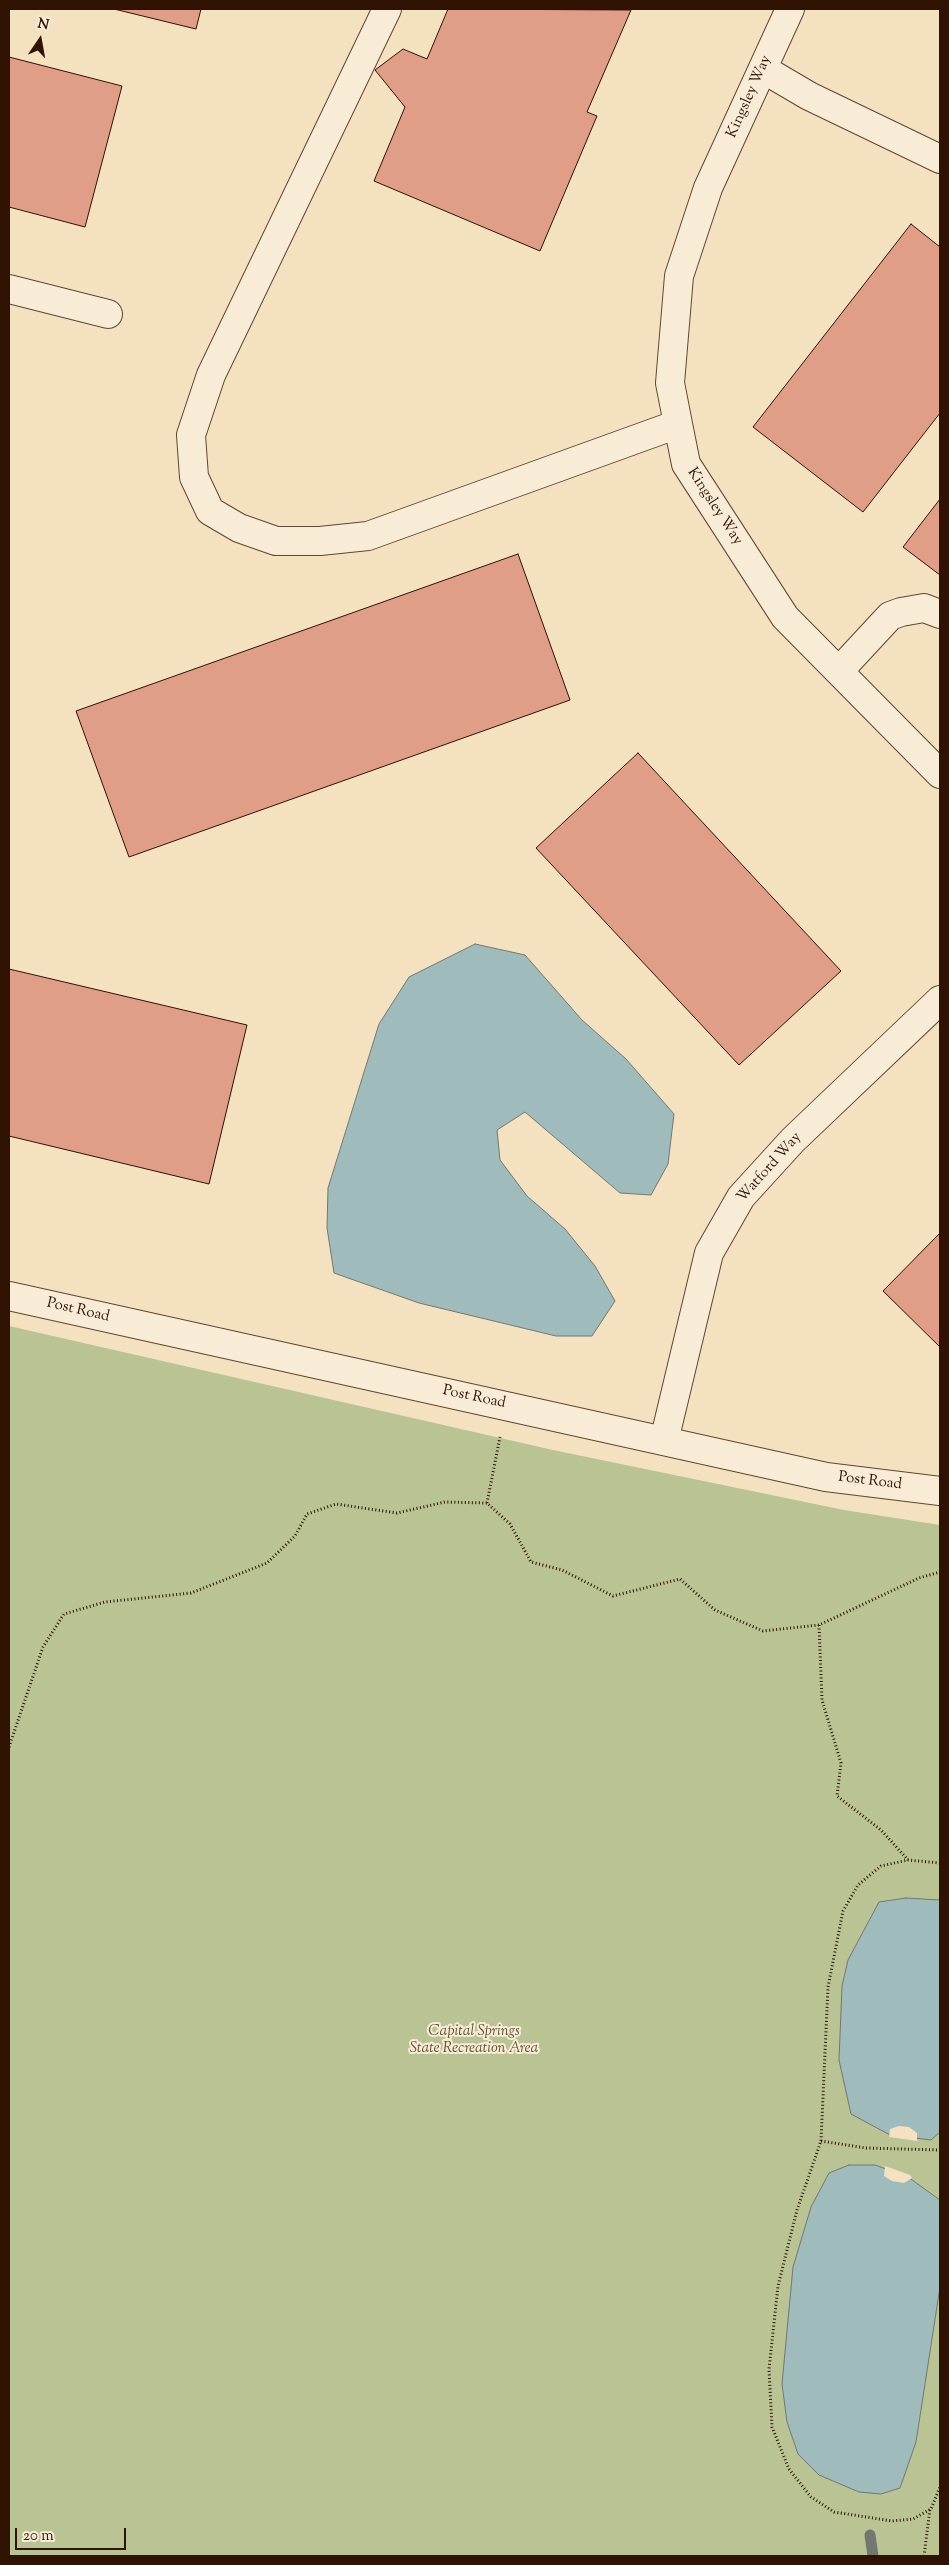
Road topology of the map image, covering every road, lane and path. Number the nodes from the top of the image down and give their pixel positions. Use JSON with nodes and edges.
{"nodes":[{"id":1,"x":387,"y":9,"type":"edge"},
{"id":2,"x":790,"y":9,"type":"edge"},
{"id":3,"x":763,"y":69,"type":"junction"},
{"id":4,"x":940,"y":159,"type":"edge"},
{"id":5,"x":9,"y":289,"type":"edge"},
{"id":6,"x":108,"y":314,"type":"dead end"},
{"id":7,"x":678,"y":424,"type":"junction"},
{"id":8,"x":940,"y":614,"type":"edge"},
{"id":9,"x":839,"y":671,"type":"junction"},
{"id":10,"x":940,"y":774,"type":"edge"},
{"id":11,"x":940,"y":1000,"type":"edge"},
{"id":12,"x":9,"y":1296,"type":"edge"},
{"id":13,"x":506,"y":1406,"type":"junction"},
{"id":14,"x":664,"y":1441,"type":"junction"},
{"id":15,"x":940,"y":1492,"type":"edge"},
{"id":16,"x":487,"y":1503,"type":"junction"},
{"id":17,"x":940,"y":1572,"type":"edge"},
{"id":18,"x":819,"y":1625,"type":"junction"},
{"id":19,"x":9,"y":1747,"type":"edge"},
{"id":20,"x":908,"y":1860,"type":"junction"},
{"id":21,"x":940,"y":1863,"type":"edge"},
{"id":22,"x":821,"y":2141,"type":"junction"},
{"id":23,"x":940,"y":2150,"type":"edge"},
{"id":24,"x":940,"y":2487,"type":"edge"},
{"id":25,"x":930,"y":2509,"type":"junction"},
{"id":26,"x":924,"y":2556,"type":"edge"}],
"edges":[{"from":1,"to":7,"type":"street"},
{"from":2,"to":3,"type":"street","name":"Kingsley Way"},
{"from":3,"to":4,"type":"street"},
{"from":3,"to":7,"type":"street","name":"Kingsley Way"},
{"from":5,"to":6,"type":"street"},
{"from":7,"to":9,"type":"street","name":"Kingsley Way"},
{"from":8,"to":9,"type":"street"},
{"from":9,"to":10,"type":"street","name":"Kingsley Way"},
{"from":11,"to":14,"type":"street","name":"Watford Way"},
{"from":12,"to":13,"type":"street","name":"Post Road"},
{"from":13,"to":14,"type":"street","name":"Post Road"},
{"from":13,"to":16,"type":"path"},
{"from":14,"to":15,"type":"street","name":"Post Road"},
{"from":16,"to":18,"type":"path"},
{"from":16,"to":19,"type":"path"},
{"from":17,"to":18,"type":"path"},
{"from":18,"to":20,"type":"path"},
{"from":20,"to":21,"type":"path"},
{"from":20,"to":22,"type":"path"},
{"from":22,"to":23,"type":"path"},
{"from":22,"to":25,"type":"path"},
{"from":24,"to":25,"type":"path"},
{"from":25,"to":26,"type":"path"}]}
